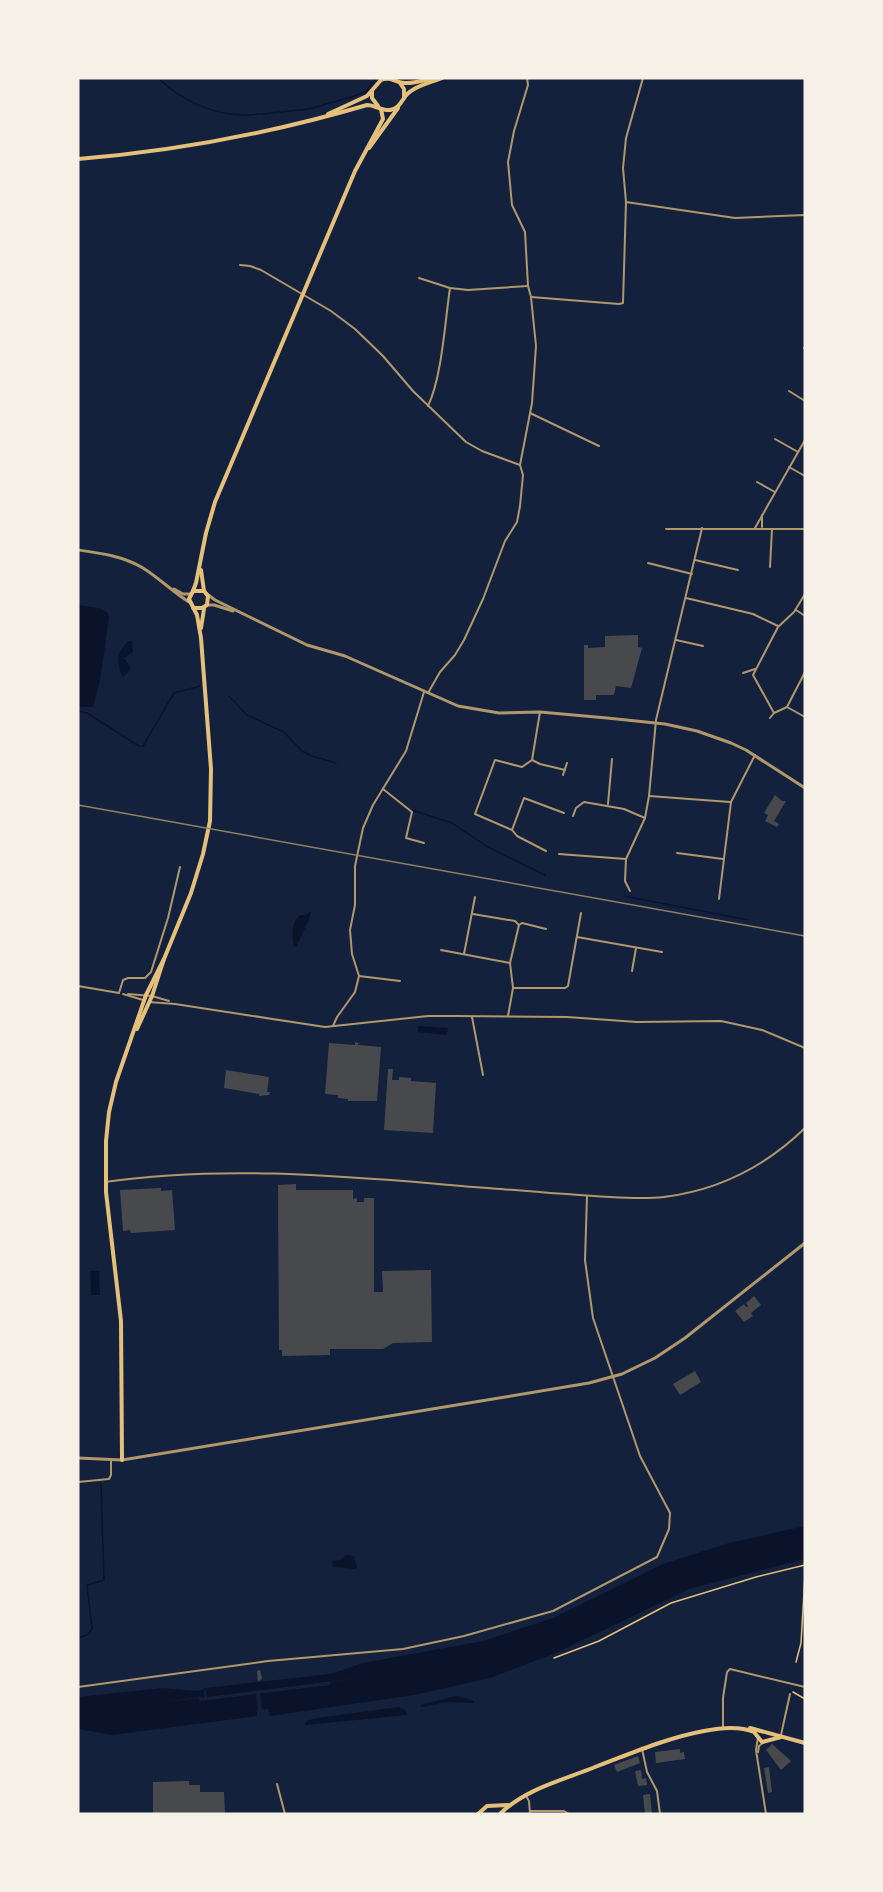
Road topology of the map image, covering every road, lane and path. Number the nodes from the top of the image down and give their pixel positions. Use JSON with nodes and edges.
{"nodes":[{"id":1,"x":433,"y":78,"type":"edge"},
{"id":2,"x":442,"y":78,"type":"edge"},
{"id":3,"x":527,"y":78,"type":"edge"},
{"id":4,"x":643,"y":78,"type":"edge"},
{"id":5,"x":400,"y":82,"type":"junction"},
{"id":6,"x":373,"y":88,"type":"junction"},
{"id":7,"x":403,"y":100,"type":"junction"},
{"id":8,"x":399,"y":106,"type":"junction"},
{"id":9,"x":379,"y":108,"type":"junction"},
{"id":10,"x":319,"y":118,"type":"junction"},
{"id":11,"x":78,"y":159,"type":"edge"},
{"id":12,"x":360,"y":161,"type":"junction"},
{"id":13,"x":626,"y":202,"type":"junction"},
{"id":14,"x":805,"y":215,"type":"edge"},
{"id":15,"x":240,"y":265,"type":"dead end"},
{"id":16,"x":419,"y":278,"type":"dead end"},
{"id":17,"x":528,"y":286,"type":"junction"},
{"id":18,"x":450,"y":288,"type":"junction"},
{"id":19,"x":303,"y":294,"type":"junction"},
{"id":20,"x":531,"y":297,"type":"junction"},
{"id":21,"x":789,"y":391,"type":"dead end"},
{"id":22,"x":805,"y":401,"type":"edge"},
{"id":23,"x":428,"y":406,"type":"junction"},
{"id":24,"x":530,"y":413,"type":"junction"},
{"id":25,"x":776,"y":439,"type":"dead end"},
{"id":26,"x":805,"y":440,"type":"edge"},
{"id":27,"x":599,"y":446,"type":"dead end"},
{"id":28,"x":798,"y":452,"type":"junction"},
{"id":29,"x":520,"y":465,"type":"junction"},
{"id":30,"x":789,"y":467,"type":"junction"},
{"id":31,"x":805,"y":476,"type":"edge"},
{"id":32,"x":757,"y":482,"type":"dead end"},
{"id":33,"x":775,"y":492,"type":"junction"},
{"id":34,"x":762,"y":515,"type":"junction"},
{"id":35,"x":702,"y":528,"type":"junction"},
{"id":36,"x":755,"y":528,"type":"junction"},
{"id":37,"x":763,"y":528,"type":"junction"},
{"id":38,"x":666,"y":529,"type":"dead end"},
{"id":39,"x":772,"y":529,"type":"junction"},
{"id":40,"x":805,"y":529,"type":"edge"},
{"id":41,"x":78,"y":550,"type":"edge"},
{"id":42,"x":201,"y":560,"type":"junction"},
{"id":43,"x":695,"y":560,"type":"junction"},
{"id":44,"x":648,"y":563,"type":"dead end"},
{"id":45,"x":770,"y":567,"type":"dead end"},
{"id":46,"x":738,"y":570,"type":"dead end"},
{"id":47,"x":692,"y":574,"type":"junction"},
{"id":48,"x":169,"y":587,"type":"junction"},
{"id":49,"x":192,"y":592,"type":"junction"},
{"id":50,"x":205,"y":592,"type":"junction"},
{"id":51,"x":805,"y":594,"type":"edge"},
{"id":52,"x":686,"y":598,"type":"junction"},
{"id":53,"x":189,"y":602,"type":"junction"},
{"id":54,"x":206,"y":605,"type":"junction"},
{"id":55,"x":194,"y":608,"type":"junction"},
{"id":56,"x":796,"y":610,"type":"junction"},
{"id":57,"x":246,"y":615,"type":"junction"},
{"id":58,"x":805,"y":616,"type":"edge"},
{"id":59,"x":778,"y":627,"type":"junction"},
{"id":60,"x":201,"y":638,"type":"junction"},
{"id":61,"x":676,"y":640,"type":"junction"},
{"id":62,"x":703,"y":646,"type":"dead end"},
{"id":63,"x":755,"y":669,"type":"junction"},
{"id":64,"x":805,"y":672,"type":"edge"},
{"id":65,"x":743,"y":673,"type":"dead end"},
{"id":66,"x":426,"y":693,"type":"junction"},
{"id":67,"x":787,"y":707,"type":"junction"},
{"id":68,"x":540,"y":712,"type":"junction"},
{"id":69,"x":774,"y":713,"type":"junction"},
{"id":70,"x":805,"y":717,"type":"edge"},
{"id":71,"x":770,"y":718,"type":"dead end"},
{"id":72,"x":657,"y":724,"type":"junction"},
{"id":73,"x":755,"y":755,"type":"junction"},
{"id":74,"x":612,"y":759,"type":"dead end"},
{"id":75,"x":532,"y":760,"type":"junction"},
{"id":76,"x":567,"y":763,"type":"dead end"},
{"id":77,"x":565,"y":770,"type":"junction"},
{"id":78,"x":563,"y":775,"type":"dead end"},
{"id":79,"x":805,"y":788,"type":"edge"},
{"id":80,"x":383,"y":789,"type":"junction"},
{"id":81,"x":649,"y":796,"type":"junction"},
{"id":82,"x":731,"y":802,"type":"junction"},
{"id":83,"x":608,"y":805,"type":"junction"},
{"id":84,"x":564,"y":813,"type":"dead end"},
{"id":85,"x":573,"y":816,"type":"dead end"},
{"id":86,"x":645,"y":818,"type":"junction"},
{"id":87,"x":512,"y":830,"type":"junction"},
{"id":88,"x":424,"y":843,"type":"dead end"},
{"id":89,"x":546,"y":851,"type":"dead end"},
{"id":90,"x":677,"y":853,"type":"dead end"},
{"id":91,"x":560,"y":854,"type":"dead end"},
{"id":92,"x":626,"y":859,"type":"junction"},
{"id":93,"x":723,"y":859,"type":"junction"},
{"id":94,"x":180,"y":867,"type":"dead end"},
{"id":95,"x":630,"y":891,"type":"dead end"},
{"id":96,"x":475,"y":897,"type":"dead end"},
{"id":97,"x":720,"y":899,"type":"dead end"},
{"id":98,"x":581,"y":913,"type":"dead end"},
{"id":99,"x":472,"y":914,"type":"junction"},
{"id":100,"x":519,"y":925,"type":"junction"},
{"id":101,"x":546,"y":929,"type":"dead end"},
{"id":102,"x":577,"y":937,"type":"junction"},
{"id":103,"x":636,"y":948,"type":"junction"},
{"id":104,"x":441,"y":950,"type":"dead end"},
{"id":105,"x":662,"y":952,"type":"dead end"},
{"id":106,"x":464,"y":954,"type":"junction"},
{"id":107,"x":164,"y":959,"type":"junction"},
{"id":108,"x":510,"y":963,"type":"junction"},
{"id":109,"x":632,"y":971,"type":"dead end"},
{"id":110,"x":359,"y":976,"type":"junction"},
{"id":111,"x":400,"y":981,"type":"dead end"},
{"id":112,"x":78,"y":986,"type":"edge"},
{"id":113,"x":513,"y":988,"type":"junction"},
{"id":114,"x":121,"y":994,"type":"junction"},
{"id":115,"x":146,"y":995,"type":"junction"},
{"id":116,"x":152,"y":996,"type":"junction"},
{"id":117,"x":147,"y":1001,"type":"junction"},
{"id":118,"x":175,"y":1004,"type":"junction"},
{"id":119,"x":508,"y":1016,"type":"junction"},
{"id":120,"x":472,"y":1017,"type":"junction"},
{"id":121,"x":333,"y":1026,"type":"junction"},
{"id":122,"x":804,"y":1046,"type":"edge"},
{"id":123,"x":483,"y":1075,"type":"dead end"},
{"id":124,"x":805,"y":1128,"type":"edge"},
{"id":125,"x":105,"y":1182,"type":"junction"},
{"id":126,"x":586,"y":1196,"type":"junction"},
{"id":127,"x":805,"y":1243,"type":"edge"},
{"id":128,"x":613,"y":1376,"type":"junction"},
{"id":129,"x":78,"y":1458,"type":"edge"},
{"id":130,"x":111,"y":1460,"type":"junction"},
{"id":131,"x":119,"y":1460,"type":"junction"},
{"id":132,"x":78,"y":1482,"type":"edge"},
{"id":133,"x":805,"y":1565,"type":"edge"},
{"id":134,"x":805,"y":1575,"type":"edge"},
{"id":135,"x":555,"y":1658,"type":"dead end"},
{"id":136,"x":796,"y":1662,"type":"dead end"},
{"id":137,"x":78,"y":1687,"type":"edge"},
{"id":138,"x":805,"y":1687,"type":"edge"},
{"id":139,"x":790,"y":1692,"type":"joint"},
{"id":140,"x":805,"y":1699,"type":"edge"},
{"id":141,"x":723,"y":1729,"type":"junction"},
{"id":142,"x":740,"y":1729,"type":"junction"},
{"id":143,"x":765,"y":1732,"type":"junction"},
{"id":144,"x":758,"y":1737,"type":"junction"},
{"id":145,"x":781,"y":1737,"type":"junction"},
{"id":146,"x":766,"y":1742,"type":"junction"},
{"id":147,"x":805,"y":1743,"type":"edge"},
{"id":148,"x":642,"y":1749,"type":"junction"},
{"id":149,"x":757,"y":1755,"type":"junction"},
{"id":150,"x":277,"y":1784,"type":"dead end"},
{"id":151,"x":526,"y":1796,"type":"junction"},
{"id":152,"x":514,"y":1803,"type":"junction"},
{"id":153,"x":492,"y":1806,"type":"junction"},
{"id":154,"x":530,"y":1812,"type":"edge"},
{"id":155,"x":480,"y":1813,"type":"edge"},
{"id":156,"x":285,"y":1814,"type":"edge"},
{"id":157,"x":499,"y":1814,"type":"edge"},
{"id":158,"x":569,"y":1814,"type":"edge"},
{"id":159,"x":660,"y":1814,"type":"edge"},
{"id":160,"x":766,"y":1814,"type":"edge"}],
"edges":[{"from":1,"to":5,"type":"main road"},
{"from":2,"to":7,"type":"main road"},
{"from":3,"to":17,"type":"street"},
{"from":4,"to":13,"type":"street"},
{"from":5,"to":6,"type":"main road"},
{"from":5,"to":7,"type":"main road"},
{"from":6,"to":9,"type":"main road"},
{"from":6,"to":10,"type":"main road"},
{"from":7,"to":8,"type":"main road"},
{"from":8,"to":9,"type":"main road"},
{"from":8,"to":12,"type":"main road"},
{"from":9,"to":10,"type":"main road"},
{"from":9,"to":12,"type":"main road"},
{"from":10,"to":11,"type":"main road"},
{"from":12,"to":19,"type":"main road"},
{"from":13,"to":14,"type":"street"},
{"from":13,"to":20,"type":"street"},
{"from":15,"to":19,"type":"street"},
{"from":16,"to":18,"type":"street"},
{"from":17,"to":18,"type":"street"},
{"from":17,"to":20,"type":"street"},
{"from":18,"to":23,"type":"street"},
{"from":19,"to":23,"type":"street"},
{"from":19,"to":42,"type":"main road"},
{"from":20,"to":24,"type":"street"},
{"from":21,"to":22,"type":"street"},
{"from":23,"to":29,"type":"street"},
{"from":24,"to":27,"type":"street"},
{"from":24,"to":29,"type":"street"},
{"from":25,"to":28,"type":"street"},
{"from":26,"to":28,"type":"street"},
{"from":28,"to":30,"type":"street"},
{"from":29,"to":66,"type":"street"},
{"from":30,"to":31,"type":"street"},
{"from":30,"to":33,"type":"street"},
{"from":32,"to":33,"type":"street"},
{"from":33,"to":34,"type":"street"},
{"from":34,"to":36,"type":"street"},
{"from":34,"to":37,"type":"street"},
{"from":35,"to":36,"type":"street"},
{"from":35,"to":38,"type":"street"},
{"from":35,"to":43,"type":"street"},
{"from":36,"to":37,"type":"street"},
{"from":37,"to":39,"type":"street"},
{"from":39,"to":40,"type":"street"},
{"from":39,"to":45,"type":"street"},
{"from":41,"to":48,"type":"street"},
{"from":42,"to":49,"type":"main road"},
{"from":42,"to":50,"type":"main road"},
{"from":43,"to":46,"type":"street"},
{"from":43,"to":47,"type":"street"},
{"from":44,"to":47,"type":"street"},
{"from":47,"to":52,"type":"street"},
{"from":48,"to":49,"type":"street"},
{"from":48,"to":53,"type":"street"},
{"from":49,"to":50,"type":"main road"},
{"from":49,"to":53,"type":"main road"},
{"from":50,"to":54,"type":"main road"},
{"from":50,"to":57,"type":"street"},
{"from":51,"to":56,"type":"street"},
{"from":52,"to":59,"type":"street"},
{"from":52,"to":61,"type":"street"},
{"from":53,"to":55,"type":"main road"},
{"from":54,"to":55,"type":"main road"},
{"from":54,"to":57,"type":"street"},
{"from":54,"to":60,"type":"main road"},
{"from":55,"to":60,"type":"main road"},
{"from":56,"to":58,"type":"street"},
{"from":56,"to":59,"type":"street"},
{"from":57,"to":66,"type":"street"},
{"from":59,"to":63,"type":"street"},
{"from":60,"to":107,"type":"main road"},
{"from":61,"to":62,"type":"street"},
{"from":61,"to":72,"type":"street"},
{"from":63,"to":65,"type":"street"},
{"from":63,"to":69,"type":"street"},
{"from":64,"to":67,"type":"street"},
{"from":66,"to":68,"type":"street"},
{"from":66,"to":80,"type":"street"},
{"from":67,"to":69,"type":"street"},
{"from":67,"to":70,"type":"street"},
{"from":68,"to":72,"type":"street"},
{"from":68,"to":75,"type":"street"},
{"from":69,"to":71,"type":"street"},
{"from":72,"to":73,"type":"street"},
{"from":72,"to":81,"type":"street"},
{"from":73,"to":79,"type":"street"},
{"from":73,"to":82,"type":"street"},
{"from":74,"to":83,"type":"street"},
{"from":75,"to":77,"type":"street"},
{"from":75,"to":87,"type":"street"},
{"from":76,"to":77,"type":"street"},
{"from":77,"to":78,"type":"street"},
{"from":80,"to":88,"type":"street"},
{"from":80,"to":110,"type":"street"},
{"from":81,"to":82,"type":"street"},
{"from":81,"to":86,"type":"street"},
{"from":82,"to":93,"type":"street"},
{"from":83,"to":85,"type":"street"},
{"from":83,"to":86,"type":"street"},
{"from":84,"to":87,"type":"street"},
{"from":86,"to":92,"type":"street"},
{"from":87,"to":89,"type":"street"},
{"from":90,"to":93,"type":"street"},
{"from":91,"to":92,"type":"street"},
{"from":92,"to":95,"type":"street"},
{"from":93,"to":97,"type":"street"},
{"from":94,"to":114,"type":"street"},
{"from":96,"to":99,"type":"street"},
{"from":98,"to":102,"type":"street"},
{"from":99,"to":100,"type":"street"},
{"from":99,"to":106,"type":"street"},
{"from":100,"to":101,"type":"street"},
{"from":100,"to":108,"type":"street"},
{"from":102,"to":103,"type":"street"},
{"from":102,"to":113,"type":"street"},
{"from":103,"to":105,"type":"street"},
{"from":103,"to":109,"type":"street"},
{"from":104,"to":106,"type":"street"},
{"from":106,"to":108,"type":"street"},
{"from":107,"to":115,"type":"main road"},
{"from":107,"to":116,"type":"main road"},
{"from":108,"to":113,"type":"street"},
{"from":110,"to":111,"type":"street"},
{"from":110,"to":121,"type":"street"},
{"from":112,"to":114,"type":"street"},
{"from":113,"to":119,"type":"street"},
{"from":114,"to":115,"type":"street"},
{"from":114,"to":117,"type":"street"},
{"from":115,"to":116,"type":"street"},
{"from":115,"to":117,"type":"main road"},
{"from":116,"to":117,"type":"main road"},
{"from":116,"to":118,"type":"street"},
{"from":117,"to":118,"type":"street"},
{"from":117,"to":125,"type":"main road"},
{"from":118,"to":121,"type":"street"},
{"from":119,"to":120,"type":"street"},
{"from":119,"to":122,"type":"street"},
{"from":120,"to":121,"type":"street"},
{"from":120,"to":123,"type":"street"},
{"from":124,"to":126,"type":"street"},
{"from":125,"to":126,"type":"street"},
{"from":125,"to":131,"type":"main road"},
{"from":126,"to":128,"type":"street"},
{"from":127,"to":128,"type":"street"},
{"from":128,"to":131,"type":"street"},
{"from":128,"to":137,"type":"street"},
{"from":129,"to":130,"type":"street"},
{"from":130,"to":131,"type":"street"},
{"from":130,"to":132,"type":"street"},
{"from":133,"to":135,"type":"path"},
{"from":134,"to":136,"type":"path"},
{"from":138,"to":141,"type":"street"},
{"from":139,"to":140,"type":"path"},
{"from":139,"to":145,"type":"street"},
{"from":141,"to":142,"type":"main road"},
{"from":141,"to":148,"type":"main road"},
{"from":142,"to":143,"type":"main road"},
{"from":142,"to":144,"type":"main road"},
{"from":143,"to":144,"type":"main road"},
{"from":143,"to":145,"type":"main road"},
{"from":143,"to":146,"type":"main road"},
{"from":144,"to":146,"type":"main road"},
{"from":144,"to":149,"type":"street"},
{"from":145,"to":146,"type":"main road"},
{"from":145,"to":147,"type":"main road"},
{"from":146,"to":149,"type":"street"},
{"from":148,"to":151,"type":"main road"},
{"from":148,"to":159,"type":"street"},
{"from":149,"to":160,"type":"street"},
{"from":150,"to":156,"type":"street"},
{"from":151,"to":152,"type":"main road"},
{"from":151,"to":154,"type":"street"},
{"from":152,"to":153,"type":"main road"},
{"from":152,"to":157,"type":"main road"},
{"from":153,"to":155,"type":"main road"},
{"from":153,"to":157,"type":"main road"},
{"from":154,"to":158,"type":"street"}]}
